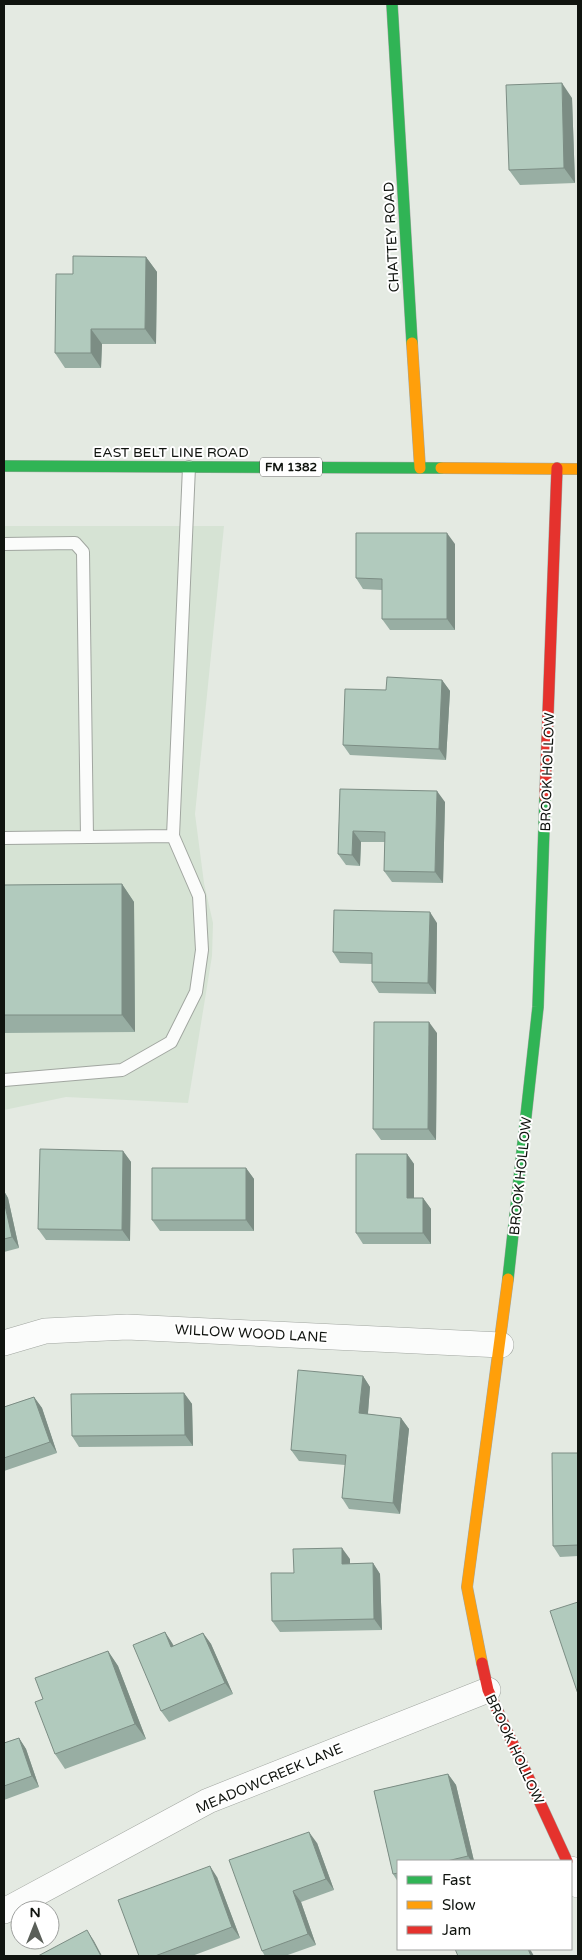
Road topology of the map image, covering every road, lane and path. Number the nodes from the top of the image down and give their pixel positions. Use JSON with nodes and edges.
{"nodes":[{"id":1,"x":392,"y":4,"type":"edge"},
{"id":2,"x":4,"y":466,"type":"edge"},
{"id":3,"x":189,"y":467,"type":"junction"},
{"id":4,"x":420,"y":468,"type":"junction"},
{"id":5,"x":557,"y":468,"type":"junction"},
{"id":6,"x":578,"y":468,"type":"edge"},
{"id":7,"x":4,"y":544,"type":"edge"},
{"id":8,"x":173,"y":836,"type":"junction"},
{"id":9,"x":88,"y":837,"type":"junction"},
{"id":10,"x":4,"y":838,"type":"edge"},
{"id":11,"x":4,"y":1080,"type":"edge"},
{"id":12,"x":4,"y":1344,"type":"edge"},
{"id":13,"x":501,"y":1345,"type":"junction"},
{"id":14,"x":488,"y":1690,"type":"junction"},
{"id":15,"x":567,"y":1860,"type":"edge"},
{"id":16,"x":572,"y":1871,"type":"edge"},
{"id":17,"x":578,"y":1885,"type":"edge"},
{"id":18,"x":4,"y":1911,"type":"edge"}],
"edges":[{"from":1,"to":4,"type":"street","name":"CHATTEY ROAD"},
{"from":2,"to":3,"type":"street","name":"EAST BELT LINE ROAD","number":"FM 1382"},
{"from":3,"to":4,"type":"street","name":"EAST BELT LINE ROAD","number":"FM 1382"},
{"from":3,"to":8,"type":"lane"},
{"from":4,"to":5,"type":"street","name":"EAST BELT LINE ROAD","number":"FM 1382"},
{"from":5,"to":6,"type":"street","name":"EAST BELT LINE ROAD","number":"FM 1382"},
{"from":5,"to":13,"type":"street","name":"BROOK HOLLOW"},
{"from":7,"to":9,"type":"lane"},
{"from":8,"to":9,"type":"lane"},
{"from":8,"to":11,"type":"lane"},
{"from":9,"to":10,"type":"lane"},
{"from":12,"to":13,"type":"street","name":"WILLOW WOOD LANE"},
{"from":13,"to":14,"type":"street","name":"BROOK HOLLOW"},
{"from":14,"to":15,"type":"street","name":"BROOK HOLLOW"},
{"from":14,"to":18,"type":"street","name":"MEADOWCREEK LANE"},
{"from":16,"to":17,"type":"street"}]}
